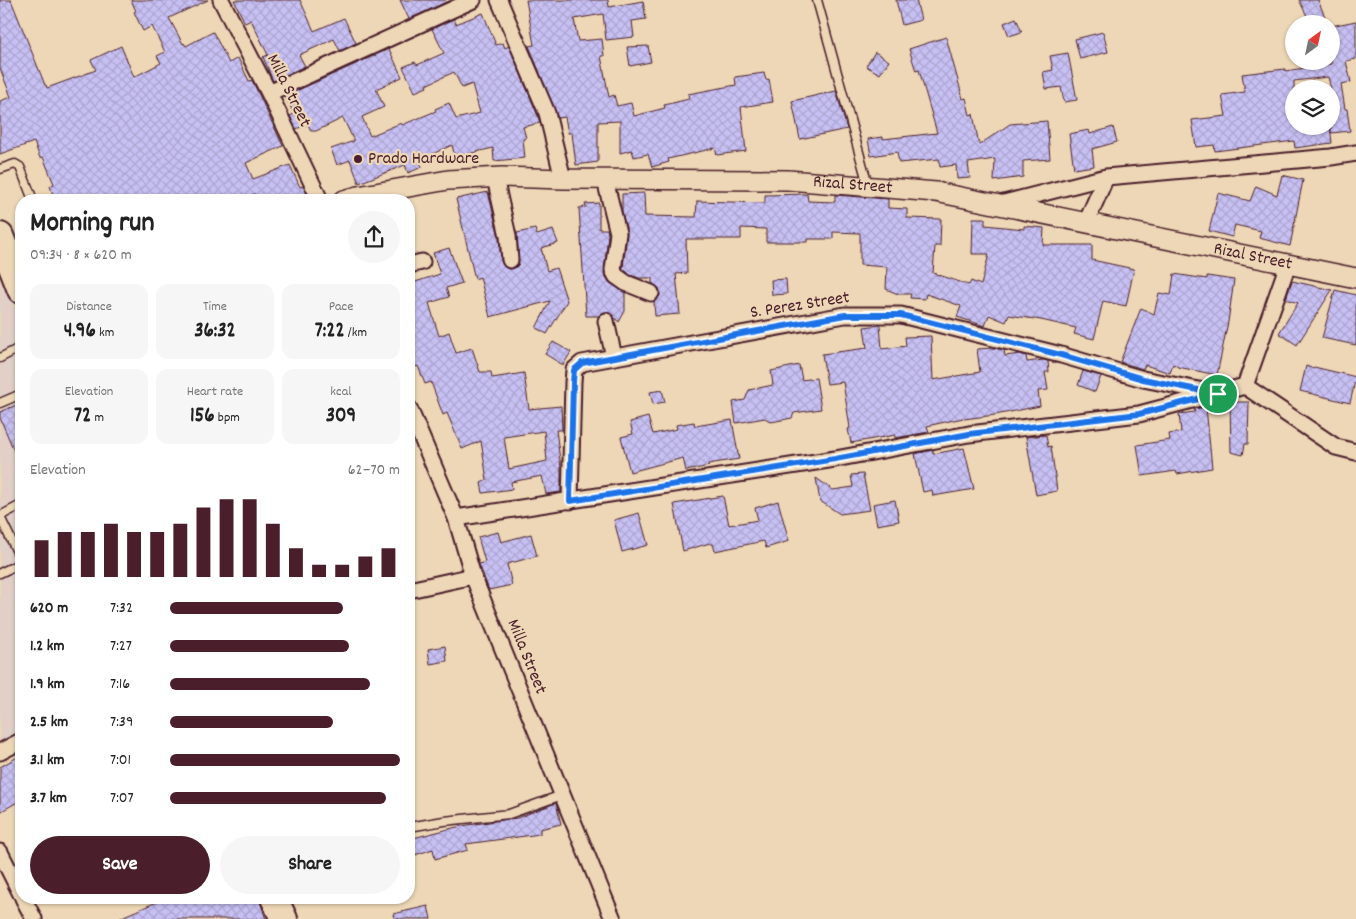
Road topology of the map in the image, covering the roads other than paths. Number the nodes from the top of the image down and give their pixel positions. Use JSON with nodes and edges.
{"nodes":[{"id":1,"x":221,"y":0,"type":"edge"},
{"id":2,"x":473,"y":0,"type":"edge"},
{"id":3,"x":499,"y":0,"type":"edge"},
{"id":4,"x":817,"y":0,"type":"edge"},
{"id":5,"x":269,"y":93,"type":"junction"},
{"id":6,"x":1356,"y":153,"type":"edge"},
{"id":7,"x":0,"y":169,"type":"edge"},
{"id":8,"x":496,"y":178,"type":"junction"},
{"id":9,"x":1106,"y":178,"type":"junction"},
{"id":10,"x":563,"y":179,"type":"junction"},
{"id":11,"x":605,"y":180,"type":"junction"},
{"id":12,"x":868,"y":187,"type":"junction"},
{"id":13,"x":31,"y":194,"type":"edge"},
{"id":14,"x":317,"y":194,"type":"edge"},
{"id":15,"x":369,"y":194,"type":"edge"},
{"id":16,"x":996,"y":205,"type":"junction"},
{"id":17,"x":1086,"y":223,"type":"junction"},
{"id":18,"x":9,"y":243,"type":"edge"},
{"id":19,"x":510,"y":260,"type":"dead end"},
{"id":20,"x":1288,"y":264,"type":"junction"},
{"id":21,"x":15,"y":266,"type":"edge"},
{"id":22,"x":1356,"y":278,"type":"edge"},
{"id":23,"x":651,"y":294,"type":"dead end"},
{"id":24,"x":606,"y":321,"type":"dead end"},
{"id":25,"x":15,"y":350,"type":"edge"},
{"id":26,"x":614,"y":357,"type":"junction"},
{"id":27,"x":0,"y":358,"type":"edge"},
{"id":28,"x":1245,"y":386,"type":"junction"},
{"id":29,"x":1218,"y":394,"type":"junction"},
{"id":30,"x":15,"y":396,"type":"edge"},
{"id":31,"x":0,"y":402,"type":"edge"},
{"id":32,"x":415,"y":422,"type":"edge"},
{"id":33,"x":1356,"y":452,"type":"edge"},
{"id":34,"x":570,"y":501,"type":"junction"},
{"id":35,"x":15,"y":508,"type":"edge"},
{"id":36,"x":0,"y":516,"type":"edge"},
{"id":37,"x":456,"y":518,"type":"junction"},
{"id":38,"x":15,"y":549,"type":"edge"},
{"id":39,"x":15,"y":565,"type":"edge"},
{"id":40,"x":0,"y":572,"type":"edge"},
{"id":41,"x":473,"y":576,"type":"junction"},
{"id":42,"x":415,"y":589,"type":"edge"},
{"id":43,"x":15,"y":744,"type":"edge"},
{"id":44,"x":0,"y":752,"type":"edge"},
{"id":45,"x":562,"y":794,"type":"junction"},
{"id":46,"x":415,"y":827,"type":"edge"},
{"id":47,"x":0,"y":852,"type":"edge"},
{"id":48,"x":15,"y":882,"type":"edge"},
{"id":49,"x":26,"y":904,"type":"edge"},
{"id":50,"x":277,"y":904,"type":"edge"},
{"id":51,"x":34,"y":919,"type":"edge"},
{"id":52,"x":284,"y":919,"type":"edge"},
{"id":53,"x":613,"y":919,"type":"edge"}],
"edges":[{"from":1,"to":5,"type":"street","name":"Milla Street"},
{"from":2,"to":5,"type":"street"},
{"from":3,"to":10,"type":"street"},
{"from":4,"to":12,"type":"lane"},
{"from":5,"to":14,"type":"street","name":"Milla Street"},
{"from":6,"to":9,"type":"street"},
{"from":7,"to":13,"type":"lane"},
{"from":8,"to":10,"type":"street","name":"Rizal Street"},
{"from":8,"to":15,"type":"street","name":"Rizal Street"},
{"from":8,"to":19,"type":"street"},
{"from":9,"to":16,"type":"street"},
{"from":9,"to":17,"type":"street"},
{"from":10,"to":11,"type":"street","name":"Rizal Street"},
{"from":11,"to":12,"type":"street","name":"Rizal Street"},
{"from":11,"to":23,"type":"street"},
{"from":12,"to":16,"type":"street","name":"Rizal Street"},
{"from":16,"to":17,"type":"street","name":"Rizal Street"},
{"from":17,"to":20,"type":"street","name":"Rizal Street"},
{"from":18,"to":21,"type":"highway"},
{"from":20,"to":22,"type":"street","name":"Rizal Street"},
{"from":20,"to":28,"type":"street"},
{"from":24,"to":26,"type":"street"},
{"from":25,"to":27,"type":"lane"},
{"from":26,"to":29,"type":"street","name":"S. Perez Street"},
{"from":26,"to":34,"type":"street","name":"S. Perez Street"},
{"from":28,"to":29,"type":"street"},
{"from":28,"to":33,"type":"street"},
{"from":29,"to":34,"type":"street"},
{"from":30,"to":31,"type":"lane"},
{"from":32,"to":37,"type":"street","name":"Milla Street"},
{"from":34,"to":37,"type":"street"},
{"from":35,"to":36,"type":"lane"},
{"from":36,"to":38,"type":"lane"},
{"from":37,"to":41,"type":"street","name":"Milla Street"},
{"from":39,"to":40,"type":"lane"},
{"from":41,"to":42,"type":"street"},
{"from":41,"to":45,"type":"street","name":"Milla Street"},
{"from":43,"to":44,"type":"street"},
{"from":45,"to":46,"type":"lane"},
{"from":45,"to":53,"type":"street","name":"Milla Street"},
{"from":47,"to":48,"type":"street"},
{"from":49,"to":51,"type":"street"},
{"from":50,"to":52,"type":"highway"}]}
